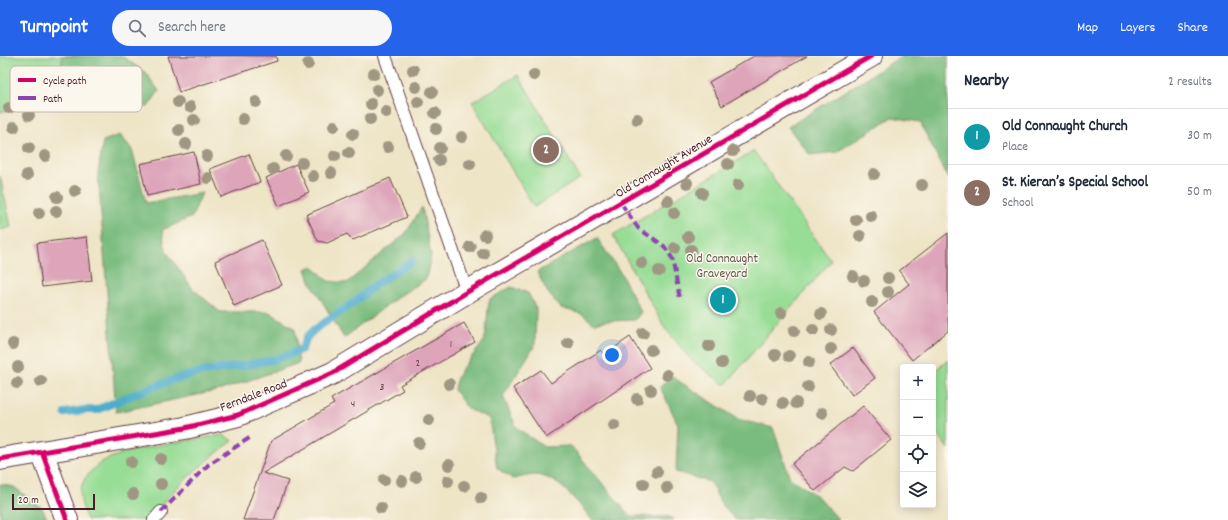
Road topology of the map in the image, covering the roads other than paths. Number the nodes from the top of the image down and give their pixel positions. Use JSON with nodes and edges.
{"nodes":[{"id":1,"x":385,"y":56,"type":"edge"},
{"id":2,"x":871,"y":56,"type":"edge"},
{"id":3,"x":467,"y":292,"type":"junction"},
{"id":4,"x":42,"y":452,"type":"junction"},
{"id":5,"x":0,"y":459,"type":"edge"},
{"id":6,"x":67,"y":520,"type":"edge"}],
"edges":[{"from":1,"to":3,"type":"lane"},
{"from":2,"to":3,"type":"street","name":"Old Connaught Avenue"},
{"from":3,"to":4,"type":"street","name":"Ferndale Road"},
{"from":4,"to":5,"type":"street","name":"Ferndale Road"},
{"from":4,"to":6,"type":"street"}]}
